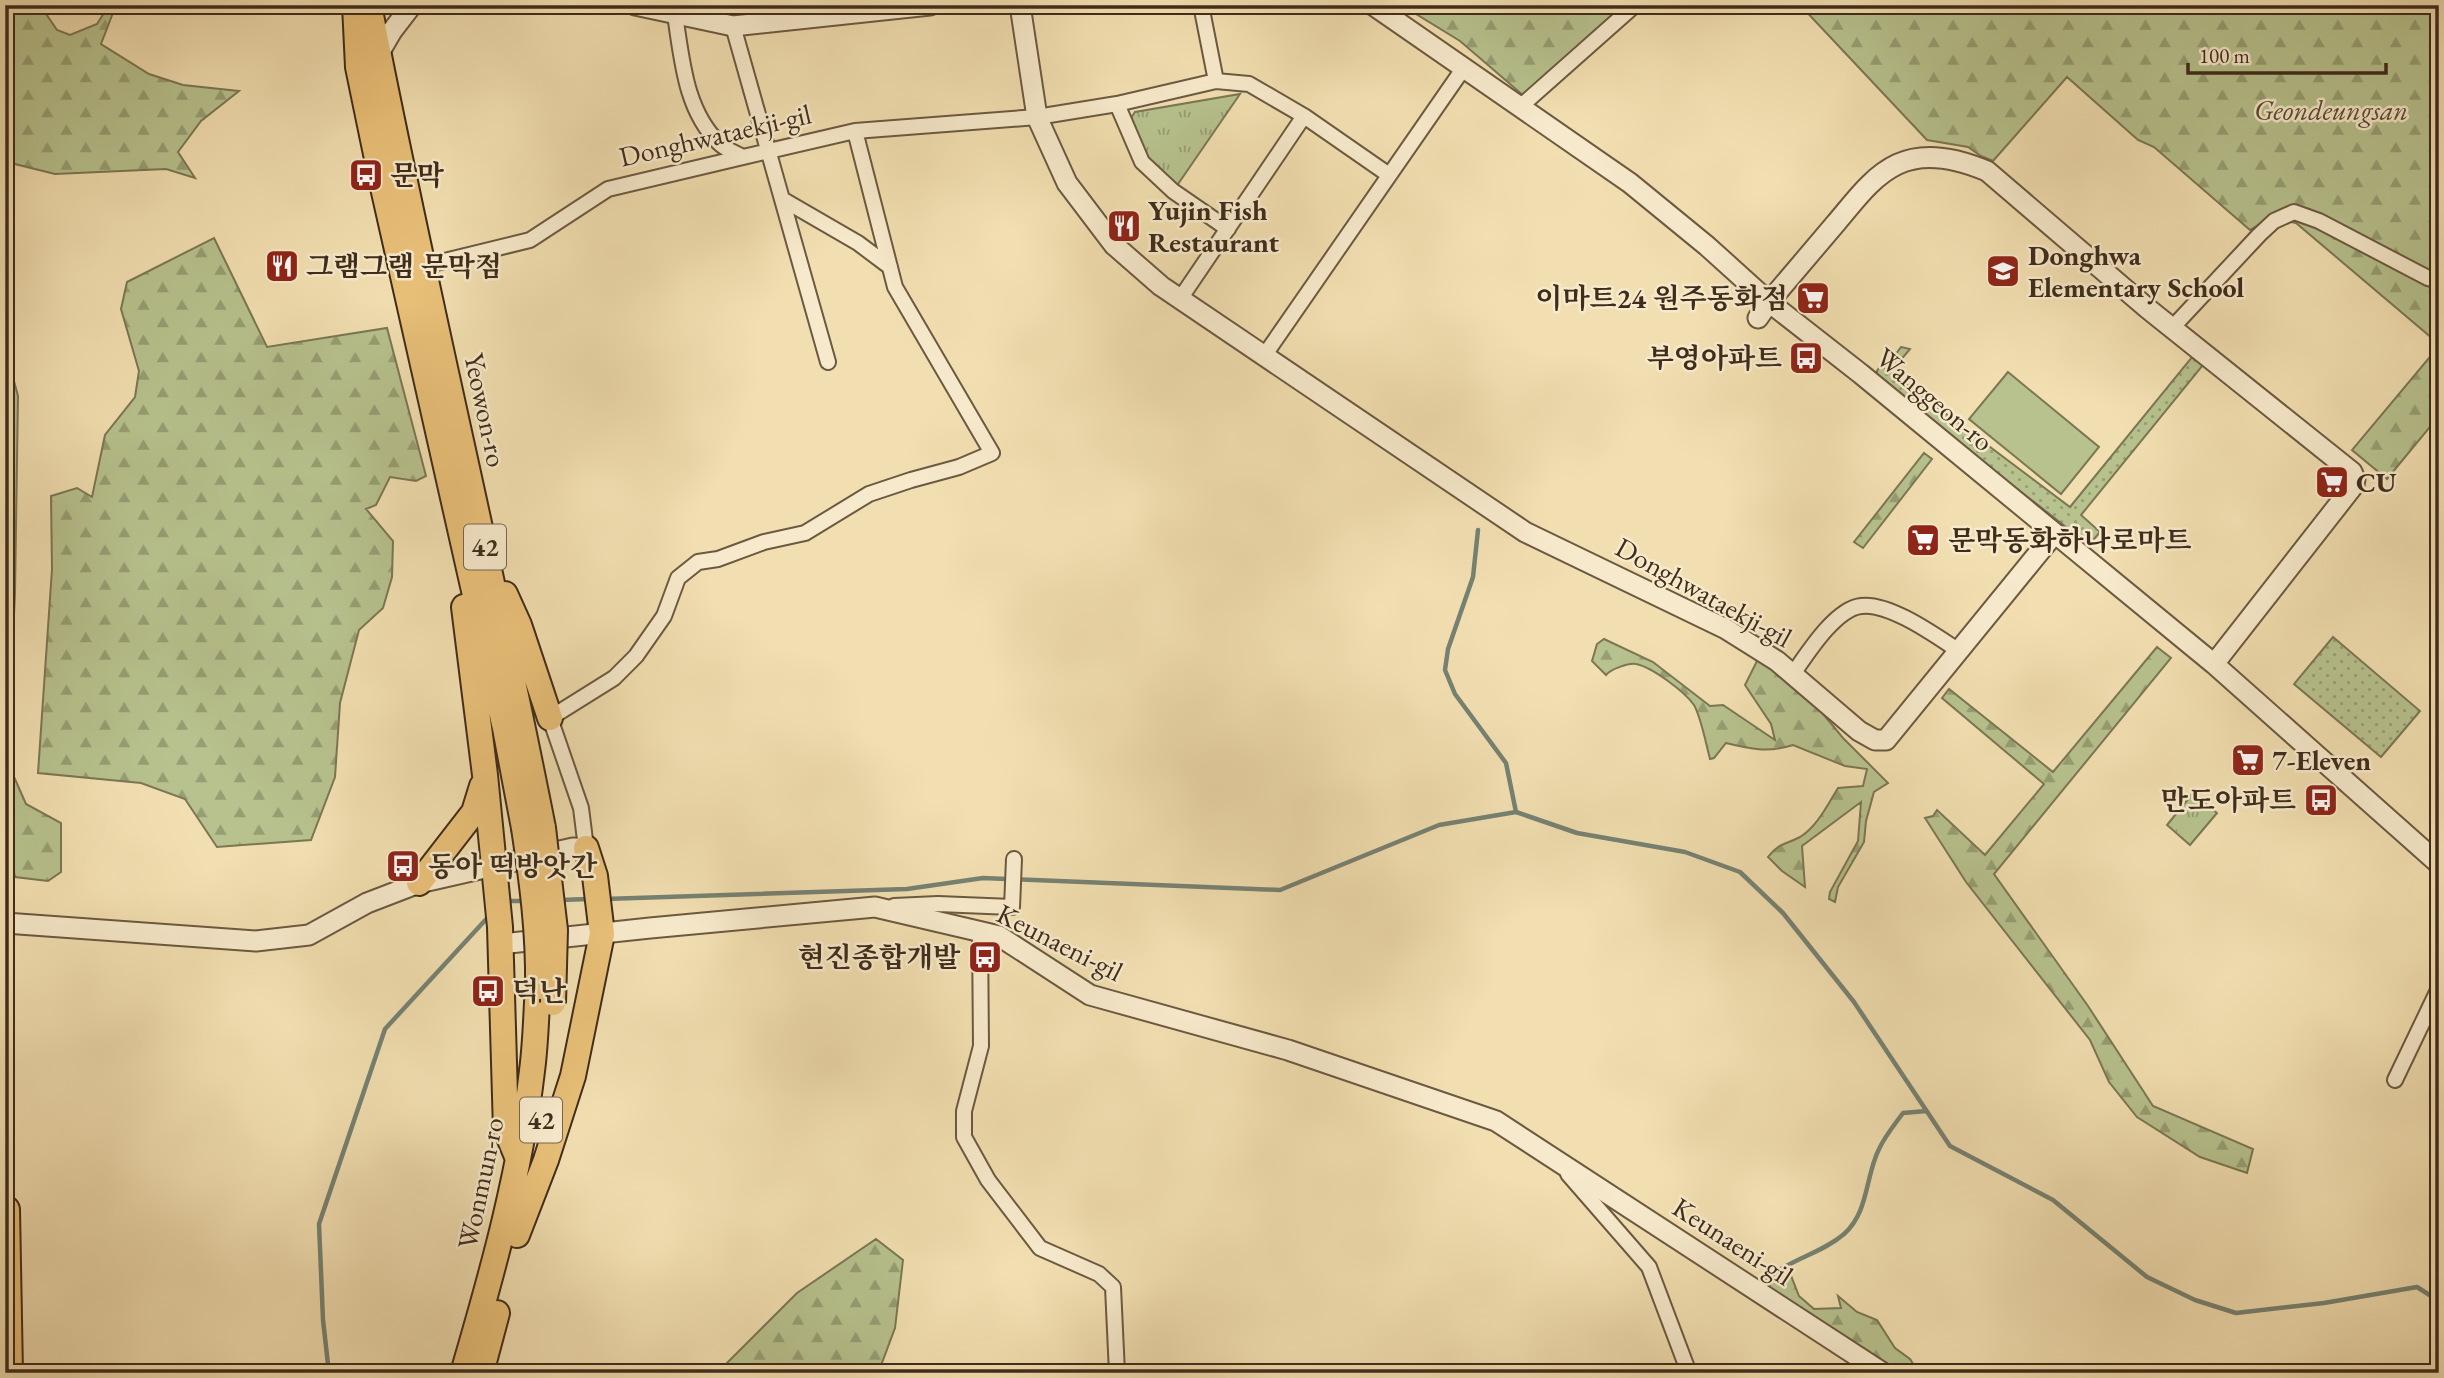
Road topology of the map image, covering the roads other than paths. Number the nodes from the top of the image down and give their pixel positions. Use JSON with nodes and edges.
{"nodes":[{"id":1,"x":355,"y":5,"type":"edge"},
{"id":2,"x":369,"y":5,"type":"edge"},
{"id":3,"x":412,"y":5,"type":"edge"},
{"id":4,"x":635,"y":5,"type":"edge"},
{"id":5,"x":930,"y":5,"type":"edge"},
{"id":6,"x":1020,"y":5,"type":"edge"},
{"id":7,"x":1201,"y":5,"type":"edge"},
{"id":8,"x":1373,"y":5,"type":"edge"},
{"id":9,"x":1635,"y":5,"type":"edge"},
{"id":10,"x":675,"y":15,"type":"junction"},
{"id":11,"x":733,"y":26,"type":"junction"},
{"id":12,"x":378,"y":55,"type":"junction"},
{"id":13,"x":1463,"y":69,"type":"junction"},
{"id":14,"x":1216,"y":81,"type":"junction"},
{"id":15,"x":1117,"y":104,"type":"junction"},
{"id":16,"x":1520,"y":107,"type":"junction"},
{"id":17,"x":1304,"y":116,"type":"junction"},
{"id":18,"x":1037,"y":117,"type":"junction"},
{"id":19,"x":855,"y":131,"type":"junction"},
{"id":20,"x":769,"y":151,"type":"junction"},
{"id":21,"x":743,"y":157,"type":"junction"},
{"id":22,"x":1389,"y":175,"type":"junction"},
{"id":23,"x":782,"y":199,"type":"junction"},
{"id":24,"x":369,"y":225,"type":"dead end"},
{"id":25,"x":1228,"y":229,"type":"junction"},
{"id":26,"x":395,"y":239,"type":"junction"},
{"id":27,"x":890,"y":267,"type":"junction"},
{"id":28,"x":414,"y":269,"type":"junction"},
{"id":29,"x":2439,"y":281,"type":"edge"},
{"id":30,"x":1180,"y":299,"type":"junction"},
{"id":31,"x":1763,"y":310,"type":"junction"},
{"id":32,"x":2172,"y":328,"type":"junction"},
{"id":33,"x":1264,"y":356,"type":"junction"},
{"id":34,"x":828,"y":362,"type":"dead end"},
{"id":35,"x":2054,"y":534,"type":"junction"},
{"id":36,"x":476,"y":550,"type":"junction"},
{"id":37,"x":1959,"y":651,"type":"junction"},
{"id":38,"x":2214,"y":664,"type":"junction"},
{"id":39,"x":1793,"y":674,"type":"junction"},
{"id":40,"x":550,"y":719,"type":"junction"},
{"id":41,"x":485,"y":775,"type":"junction"},
{"id":42,"x":586,"y":848,"type":"junction"},
{"id":43,"x":1014,"y":863,"type":"dead end"},
{"id":44,"x":2439,"y":864,"type":"edge"},
{"id":45,"x":494,"y":865,"type":"junction"},
{"id":46,"x":419,"y":883,"type":"junction"},
{"id":47,"x":875,"y":907,"type":"junction"},
{"id":48,"x":5,"y":923,"type":"edge"},
{"id":49,"x":601,"y":926,"type":"junction"},
{"id":50,"x":980,"y":932,"type":"junction"},
{"id":51,"x":500,"y":936,"type":"junction"},
{"id":52,"x":2439,"y":988,"type":"edge"},
{"id":53,"x":545,"y":1002,"type":"junction"},
{"id":54,"x":2395,"y":1080,"type":"dead end"},
{"id":55,"x":1552,"y":1157,"type":"junction"},
{"id":56,"x":518,"y":1158,"type":"junction"},
{"id":57,"x":5,"y":1210,"type":"edge"},
{"id":58,"x":517,"y":1235,"type":"junction"},
{"id":59,"x":8,"y":1373,"type":"edge"},
{"id":60,"x":463,"y":1373,"type":"edge"},
{"id":61,"x":481,"y":1373,"type":"edge"},
{"id":62,"x":1116,"y":1373,"type":"edge"},
{"id":63,"x":1689,"y":1373,"type":"edge"},
{"id":64,"x":1883,"y":1373,"type":"edge"}],
"edges":[{"from":1,"to":26,"type":"highway","name":"Yeowon-ro","number":"42"},
{"from":2,"to":12,"type":"highway","name":"Yeowon-ro","number":"42"},
{"from":3,"to":12,"type":"street"},
{"from":4,"to":10,"type":"street"},
{"from":5,"to":11,"type":"street"},
{"from":6,"to":18,"type":"street","name":"Donghwataekji-gil"},
{"from":7,"to":14,"type":"street"},
{"from":8,"to":13,"type":"street","name":"Wanggeon-ro"},
{"from":9,"to":16,"type":"street"},
{"from":10,"to":11,"type":"street"},
{"from":10,"to":21,"type":"street"},
{"from":11,"to":20,"type":"street"},
{"from":12,"to":28,"type":"highway","name":"Yeowon-ro","number":"42"},
{"from":13,"to":16,"type":"street","name":"Wanggeon-ro"},
{"from":13,"to":22,"type":"street"},
{"from":14,"to":15,"type":"street","name":"Donghwataekji-gil"},
{"from":14,"to":17,"type":"street","name":"Donghwataekji-gil"},
{"from":15,"to":18,"type":"street","name":"Donghwataekji-gil"},
{"from":15,"to":25,"type":"street"},
{"from":16,"to":31,"type":"street","name":"Wanggeon-ro"},
{"from":17,"to":22,"type":"street","name":"Donghwataekji-gil"},
{"from":17,"to":25,"type":"street"},
{"from":18,"to":19,"type":"street","name":"Donghwataekji-gil"},
{"from":18,"to":30,"type":"street","name":"Donghwataekji-gil"},
{"from":19,"to":20,"type":"street","name":"Donghwataekji-gil"},
{"from":19,"to":27,"type":"street"},
{"from":20,"to":21,"type":"street","name":"Donghwataekji-gil"},
{"from":20,"to":23,"type":"street"},
{"from":21,"to":28,"type":"street","name":"Donghwataekji-gil"},
{"from":22,"to":33,"type":"street"},
{"from":23,"to":27,"type":"street"},
{"from":23,"to":34,"type":"street"},
{"from":24,"to":26,"type":"highway"},
{"from":25,"to":30,"type":"street"},
{"from":26,"to":28,"type":"highway","name":"Yeowon-ro","number":"42"},
{"from":27,"to":40,"type":"street"},
{"from":28,"to":36,"type":"highway","name":"Yeowon-ro","number":"42"},
{"from":29,"to":32,"type":"street"},
{"from":30,"to":33,"type":"street","name":"Donghwataekji-gil"},
{"from":31,"to":32,"type":"street"},
{"from":31,"to":35,"type":"street","name":"Wanggeon-ro"},
{"from":32,"to":38,"type":"street"},
{"from":33,"to":39,"type":"street","name":"Donghwataekji-gil"},
{"from":35,"to":37,"type":"street","name":"Donghwataekji-gil"},
{"from":35,"to":38,"type":"street","name":"Wanggeon-ro"},
{"from":36,"to":40,"type":"highway"},
{"from":36,"to":41,"type":"highway"},
{"from":36,"to":53,"type":"highway","name":"Yeowon-ro","number":"42","bridge":true},
{"from":37,"to":39,"type":"street"},
{"from":37,"to":39,"type":"street","name":"Donghwataekji-gil"},
{"from":38,"to":44,"type":"street","name":"Wanggeon-ro"},
{"from":40,"to":42,"type":"street"},
{"from":41,"to":45,"type":"highway"},
{"from":41,"to":46,"type":"highway"},
{"from":42,"to":45,"type":"street"},
{"from":42,"to":49,"type":"highway"},
{"from":43,"to":47,"type":"street"},
{"from":45,"to":46,"type":"street"},
{"from":45,"to":51,"type":"highway"},
{"from":46,"to":48,"type":"street"},
{"from":47,"to":49,"type":"street","name":"Keunaeni-gil"},
{"from":47,"to":50,"type":"street","name":"Keunaeni-gil"},
{"from":49,"to":51,"type":"street","name":"Keunaeni-gil"},
{"from":49,"to":58,"type":"highway"},
{"from":50,"to":55,"type":"street","name":"Keunaeni-gil"},
{"from":50,"to":62,"type":"street"},
{"from":51,"to":56,"type":"highway"},
{"from":52,"to":54,"type":"street"},
{"from":53,"to":56,"type":"highway","name":"Wonmun-ro","number":"42"},
{"from":53,"to":58,"type":"highway","name":"Wonmun-ro","number":"42"},
{"from":55,"to":63,"type":"street","name":"Keunaeni-gil"},
{"from":55,"to":64,"type":"street","name":"Keunaeni-gil"},
{"from":56,"to":60,"type":"highway","name":"Wonmun-ro","number":"42"},
{"from":57,"to":59,"type":"highway"},
{"from":58,"to":61,"type":"highway","name":"Wonmun-ro","number":"42"}]}
